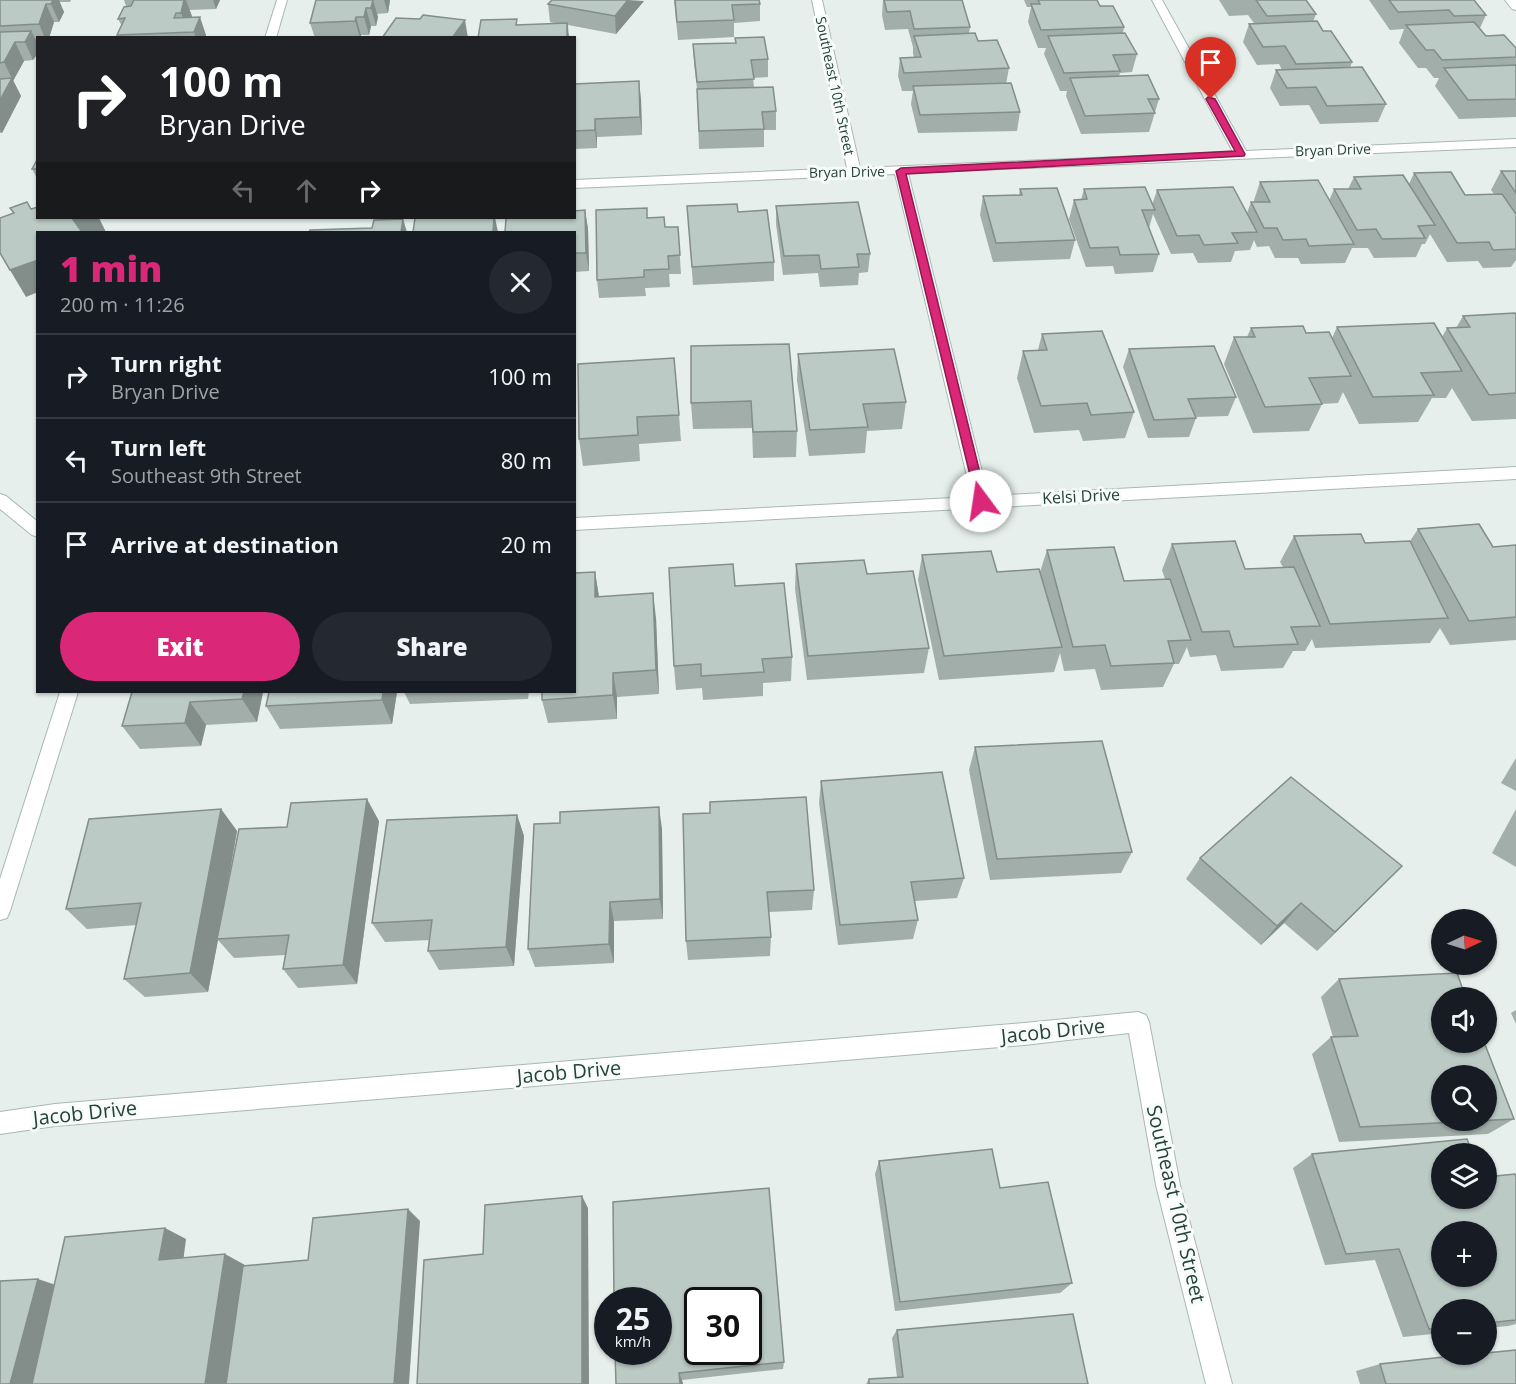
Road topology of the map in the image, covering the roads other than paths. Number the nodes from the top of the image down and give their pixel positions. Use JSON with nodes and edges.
{"nodes":[{"id":1,"x":282,"y":0,"type":"edge"},
{"id":2,"x":818,"y":0,"type":"edge"},
{"id":3,"x":1157,"y":0,"type":"edge"},
{"id":4,"x":1510,"y":0,"type":"edge"},
{"id":5,"x":1516,"y":7,"type":"edge"},
{"id":6,"x":271,"y":36,"type":"edge"},
{"id":7,"x":1516,"y":143,"type":"edge"},
{"id":8,"x":1241,"y":154,"type":"junction"},
{"id":9,"x":854,"y":171,"type":"junction"},
{"id":10,"x":901,"y":171,"type":"junction"},
{"id":11,"x":576,"y":184,"type":"edge"},
{"id":12,"x":1516,"y":473,"type":"edge"},
{"id":13,"x":0,"y":500,"type":"edge"},
{"id":14,"x":981,"y":501,"type":"junction"},
{"id":15,"x":576,"y":524,"type":"edge"},
{"id":16,"x":36,"y":529,"type":"edge"},
{"id":17,"x":69,"y":693,"type":"edge"},
{"id":18,"x":0,"y":911,"type":"edge"},
{"id":19,"x":1138,"y":1022,"type":"joint"},
{"id":20,"x":0,"y":1123,"type":"edge"},
{"id":21,"x":1219,"y":1384,"type":"edge"}],
"edges":[{"from":1,"to":6,"type":"street"},
{"from":2,"to":9,"type":"street","name":"Southeast 10th Street"},
{"from":3,"to":8,"type":"street"},
{"from":4,"to":5,"type":"street"},
{"from":7,"to":8,"type":"street","name":"Bryan Drive"},
{"from":8,"to":10,"type":"street","name":"Bryan Drive"},
{"from":9,"to":10,"type":"street","name":"Bryan Drive"},
{"from":9,"to":11,"type":"street","name":"Bryan Drive"},
{"from":10,"to":14,"type":"street"},
{"from":12,"to":14,"type":"street","name":"Kelsi Drive"},
{"from":13,"to":16,"type":"street"},
{"from":14,"to":15,"type":"street","name":"Kelsi Drive"},
{"from":17,"to":18,"type":"street"},
{"from":19,"to":20,"type":"street","name":"Jacob Drive"},
{"from":19,"to":21,"type":"street","name":"Southeast 10th Street"}]}
